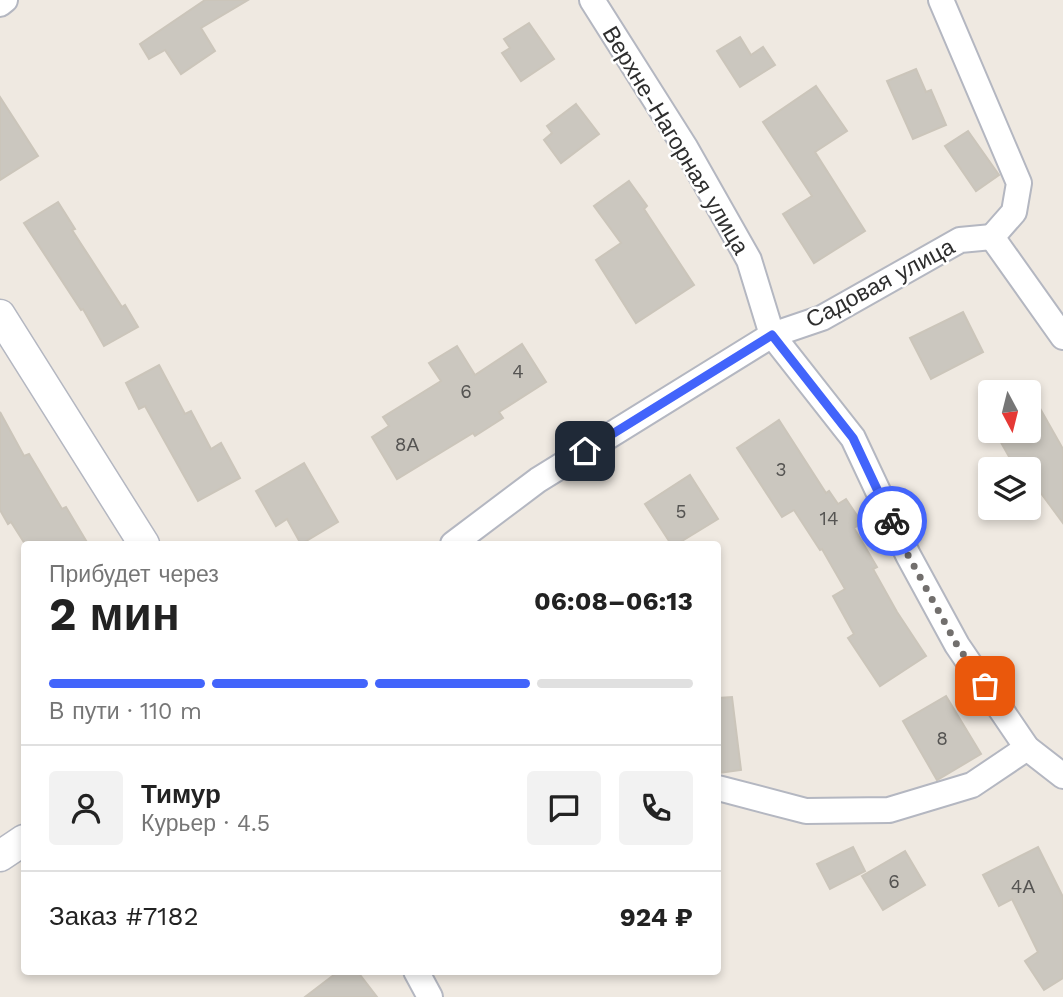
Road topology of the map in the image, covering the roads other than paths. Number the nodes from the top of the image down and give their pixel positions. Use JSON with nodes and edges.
{"nodes":[{"id":1,"x":5,"y":0,"type":"edge"},
{"id":2,"x":592,"y":0,"type":"edge"},
{"id":3,"x":942,"y":0,"type":"edge"},
{"id":4,"x":0,"y":4,"type":"edge"},
{"id":5,"x":992,"y":237,"type":"junction"},
{"id":6,"x":0,"y":315,"type":"edge"},
{"id":7,"x":772,"y":335,"type":"junction"},
{"id":8,"x":1063,"y":337,"type":"edge"},
{"id":9,"x":142,"y":541,"type":"edge"},
{"id":10,"x":457,"y":541,"type":"edge"},
{"id":11,"x":1027,"y":748,"type":"junction"},
{"id":12,"x":1063,"y":776,"type":"edge"},
{"id":13,"x":721,"y":789,"type":"edge"},
{"id":14,"x":21,"y":842,"type":"edge"},
{"id":15,"x":0,"y":856,"type":"edge"},
{"id":16,"x":418,"y":975,"type":"edge"},
{"id":17,"x":430,"y":997,"type":"edge"}],
"edges":[{"from":1,"to":4,"type":"street"},
{"from":2,"to":7,"type":"street","name":"Верхне-Нагорная улица"},
{"from":3,"to":5,"type":"street"},
{"from":5,"to":7,"type":"street","name":"Садовая улица"},
{"from":5,"to":8,"type":"street"},
{"from":6,"to":9,"type":"street"},
{"from":7,"to":10,"type":"street","name":"Садовая улица"},
{"from":7,"to":11,"type":"street","name":"Верхне-Нагорная улица"},
{"from":11,"to":12,"type":"street","name":"Верхне-Нагорная улица"},
{"from":11,"to":13,"type":"street"},
{"from":14,"to":15,"type":"street"},
{"from":16,"to":17,"type":"street"}]}
